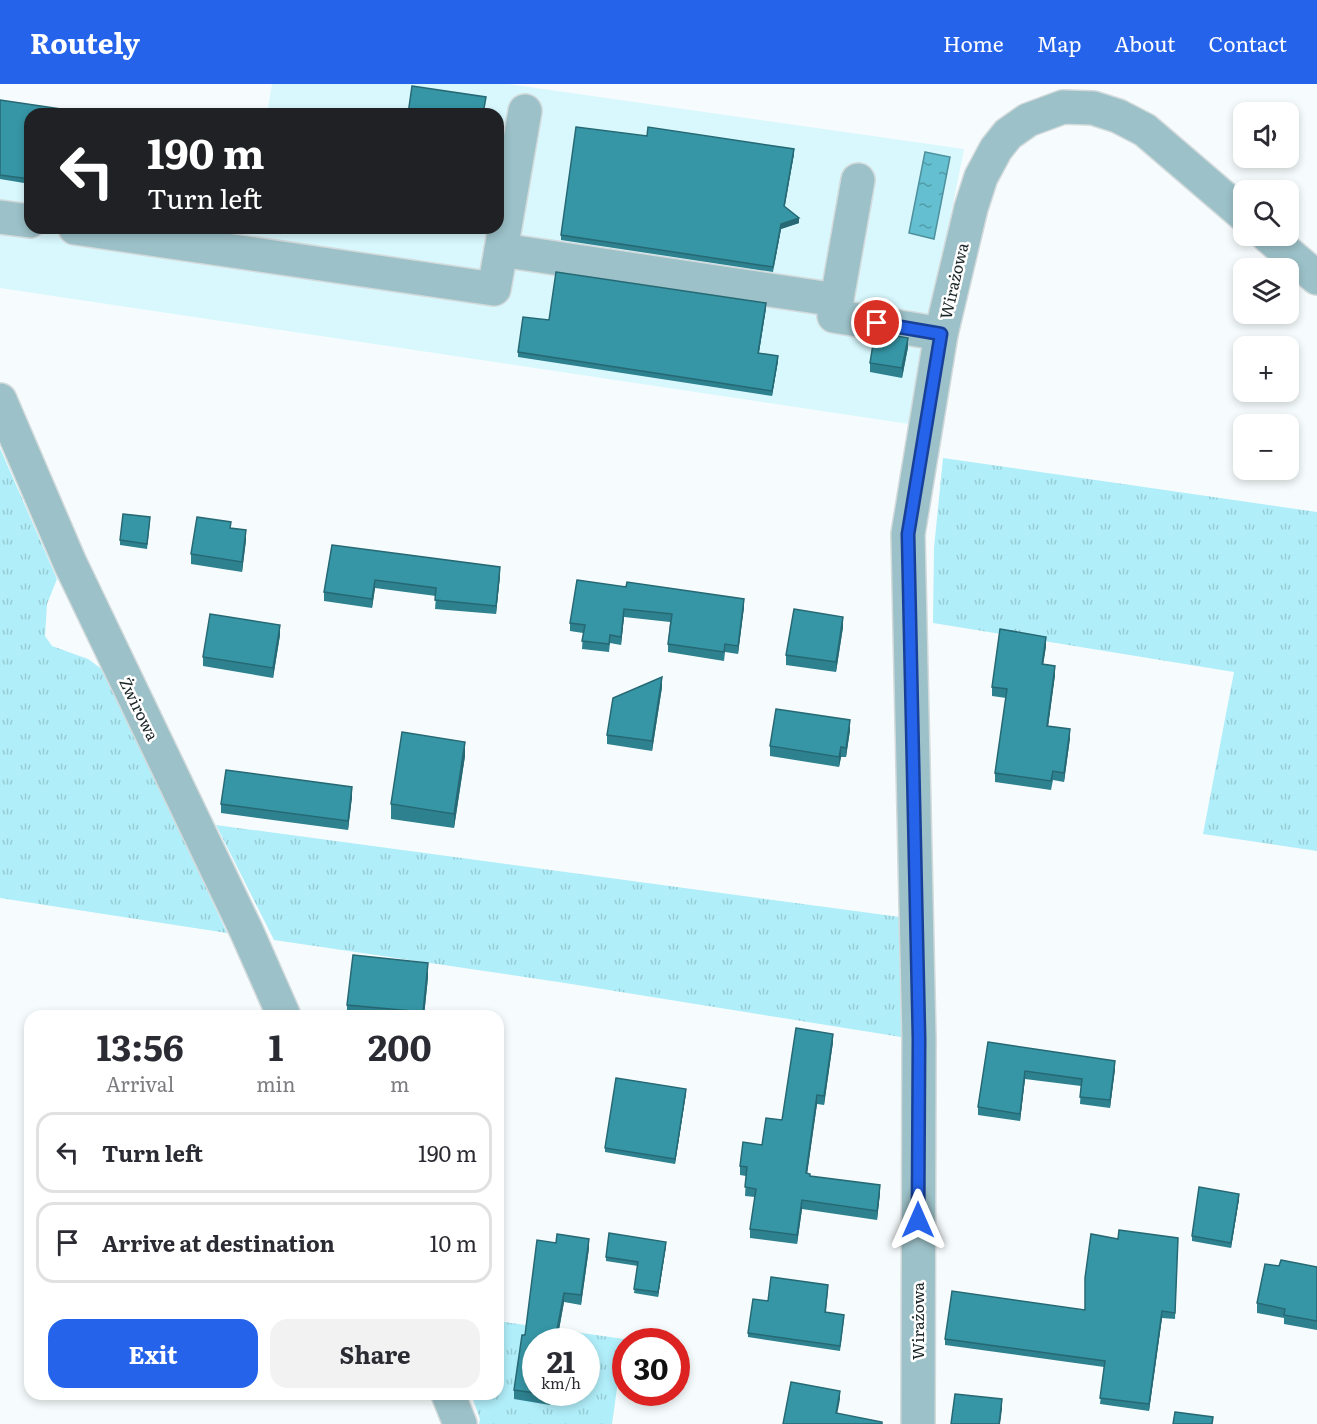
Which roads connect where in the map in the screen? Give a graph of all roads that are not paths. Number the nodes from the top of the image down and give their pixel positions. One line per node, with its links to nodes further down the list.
1 (525, 111): 6 (street)
2 (858, 180): 12 (street)
3 (1233, 206): 13 (street, Wirażowa)
4 (0, 217): 5 (street)
5 (24, 220)
6 (504, 233)
7 (116, 234): 10 (street)
8 (504, 234): 10 (street)
9 (1280, 246): 11 (street)
10 (501, 250): 12 (street)
11 (1317, 278)
12 (837, 300): 13 (street)
13 (941, 334): 18 (street, Wirażowa)
14 (0, 400): 15 (street, Żwirowa)
15 (281, 1010)
16 (450, 1400): 17 (street)
17 (460, 1424)
18 (918, 1424)

